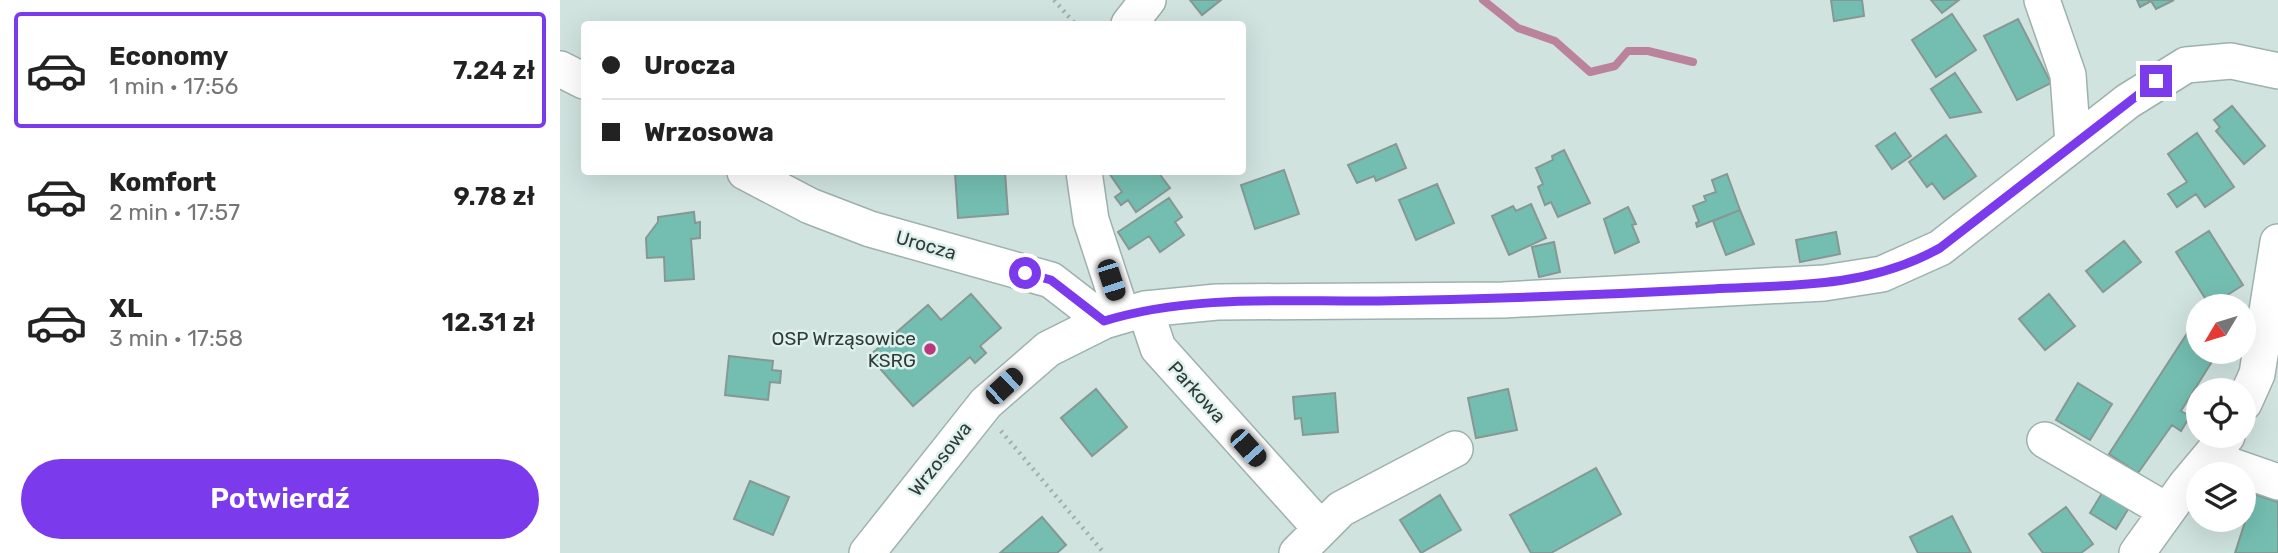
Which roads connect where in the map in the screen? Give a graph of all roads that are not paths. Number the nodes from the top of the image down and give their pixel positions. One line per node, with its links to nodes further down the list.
1 (1148, 0): 3 (street)
2 (2042, 0): 7 (street)
3 (1131, 21)
4 (560, 69): 6 (street)
5 (2278, 71): 7 (street, Wrzosowa)
6 (581, 80)
7 (2073, 144): 11 (street, Wrzosowa)
8 (751, 175): 11 (street, Urocza)
9 (1084, 175): 11 (street, Parkowa)
10 (2278, 242): 12 (street)
11 (1124, 315): 19 (street, Parkowa); 20 (street, Wrzosowa)
12 (2259, 390)
13 (2045, 440): 18 (street)
14 (2217, 448): 18 (street)
15 (2220, 448): 17 (street)
16 (1455, 449): 19 (street)
17 (2278, 482)
18 (2167, 511): 22 (street)
19 (1321, 528): 21 (street)
20 (867, 553)
21 (1297, 553)
22 (2137, 553)

